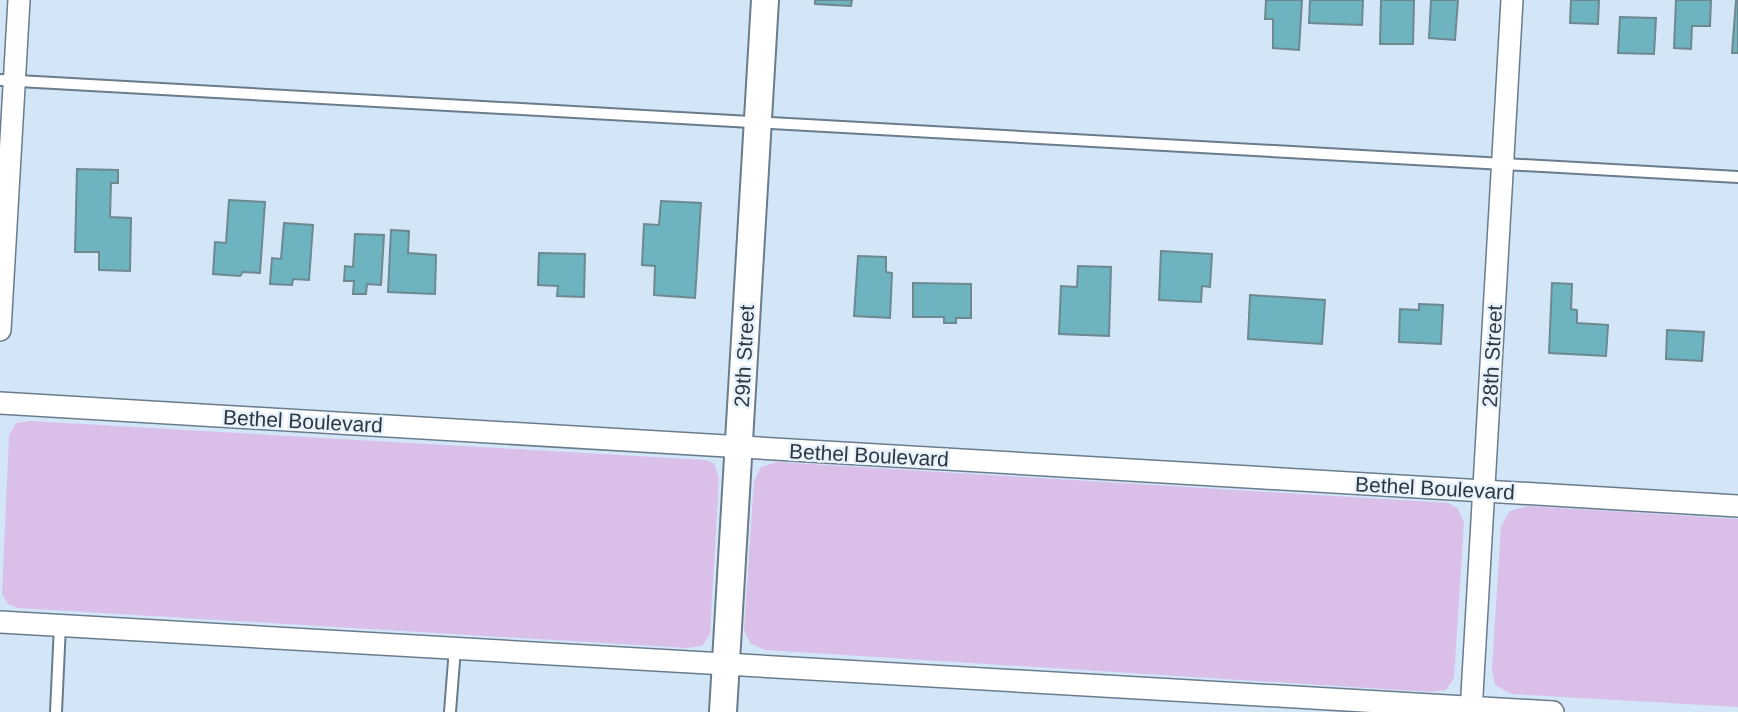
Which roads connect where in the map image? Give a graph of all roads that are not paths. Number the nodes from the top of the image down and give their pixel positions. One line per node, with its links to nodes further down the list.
1 (19, 0): 4 (street)
2 (765, 0): 5 (street, 29th Street)
3 (1513, 0): 6 (street, 28th Street)
4 (7, 81): 5 (lane); 8 (street)
5 (757, 122): 6 (lane); 10 (street, 29th Street)
6 (1503, 164): 7 (lane); 11 (street, 28th Street)
7 (1738, 177)
8 (0, 330)
9 (0, 403): 10 (street, Bethel Boulevard)
10 (738, 447): 11 (street, Bethel Boulevard); 16 (street, 29th Street)
11 (1484, 491): 12 (street, Bethel Boulevard); 17 (street, 28th Street)
12 (1738, 506)
13 (0, 622): 14 (street)
14 (60, 625): 15 (street); 18 (lane)
15 (455, 648): 16 (street); 19 (lane)
16 (726, 664): 17 (street); 20 (street, 29th Street)
17 (1471, 710): 21 (street)
18 (56, 712)
19 (450, 712)
20 (723, 712)
21 (1553, 712)

